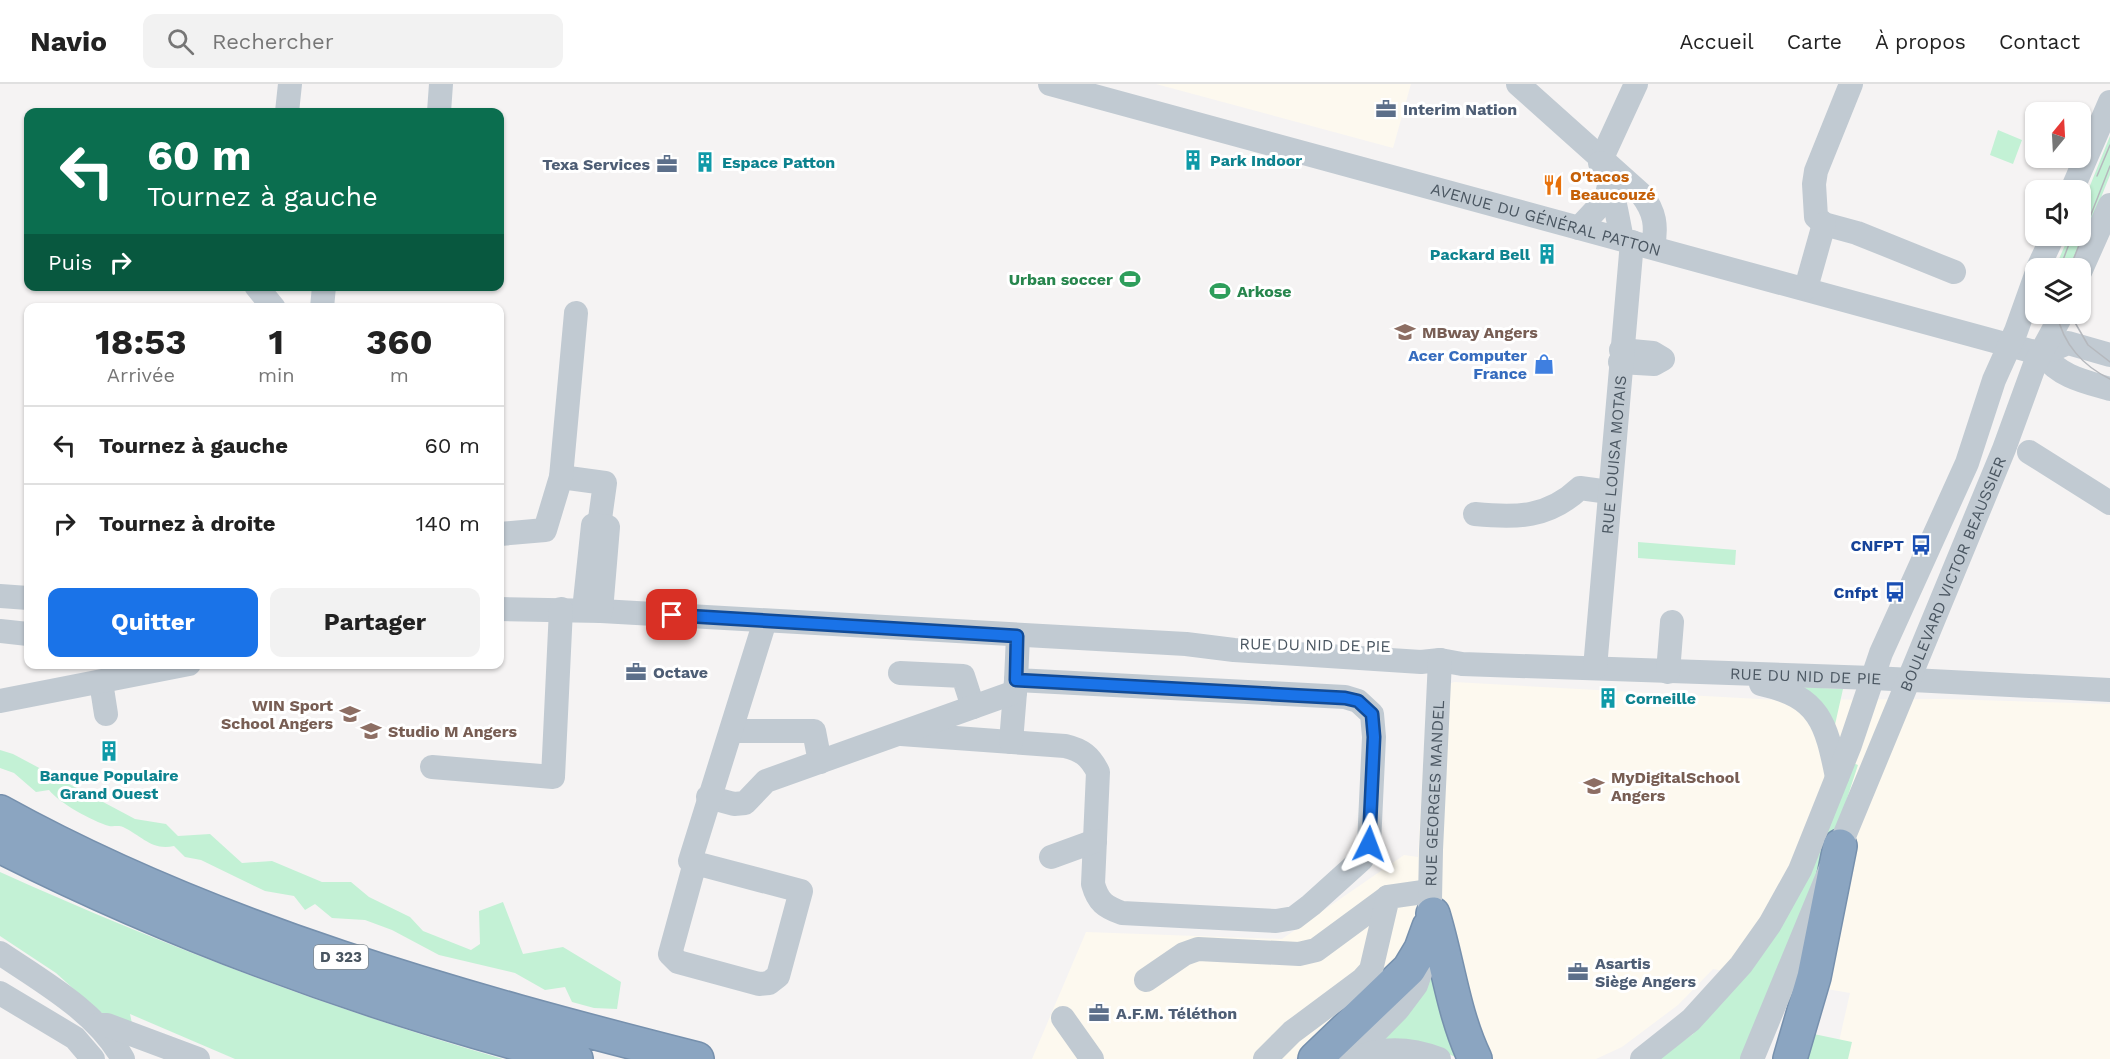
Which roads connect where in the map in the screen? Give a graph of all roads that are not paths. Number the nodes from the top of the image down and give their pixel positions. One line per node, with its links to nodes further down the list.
1 (290, 84): 8 (street)
2 (441, 84): 9 (street)
3 (1050, 84): 16 (street, AVENUE DU GÉNÉRAL PATTON)
4 (1518, 84): 10 (street)
5 (1636, 84): 10 (street)
6 (1851, 84): 15 (street)
7 (2110, 102): 11 (street)
8 (287, 108)
9 (439, 108)
10 (1602, 165): 12 (street); 13 (street); 16 (street)
11 (2076, 180)
12 (1642, 195): 13 (street); 17 (street)
13 (1617, 204): 17 (street)
14 (2110, 205): 18 (street)
15 (1824, 224): 19 (street); 20 (street)
16 (1579, 228): 17 (street, AVENUE DU GÉNÉRAL PATTON)
17 (1636, 243): 20 (street, AVENUE DU GÉNÉRAL PATTON); 32 (street, RUE LOUISA MOTAIS)
18 (2086, 258)
19 (1953, 272)
20 (1806, 288): 26 (street, AVENUE DU GÉNÉRAL PATTON)
21 (260, 291): 22 (street)
22 (270, 303)
23 (2025, 305): 26 (street, BOULEVARD VICTOR BEAUSSIER)
24 (576, 313): 31 (street)
25 (2057, 324): 27 (street, BOULEVARD VICTOR BEAUSSIER)
26 (2010, 346): 27 (street, AVENUE DU GÉNÉRAL PATTON); 51 (street, BOULEVARD VICTOR BEAUSSIER)
27 (2042, 354): 28 (street); 29 (street, AVENUE DU GÉNÉRAL PATTON); 52 (street, BOULEVARD VICTOR BEAUSSIER)
28 (2110, 356)
29 (2110, 389)
30 (2028, 452): 33 (street)
31 (561, 477): 35 (street); 39 (street)
32 (1609, 492): 34 (street); 46 (street, RUE LOUISA MOTAIS)
33 (2110, 503)
34 (1475, 514)
35 (504, 534)
36 (0, 596): 37 (street)
37 (24, 598)
38 (504, 609): 39 (street, RUE DU NID DE PIE)
39 (582, 610): 40 (street, RUE DU NID DE PIE); 63 (street)
40 (765, 621): 44 (street, RUE DU NID DE PIE); 59 (street)
41 (1672, 622): 48 (street)
42 (0, 631): 43 (street)
43 (24, 634)
44 (1017, 636): 45 (street, RUE DU NID DE PIE); 54 (street)
45 (1440, 660): 46 (street, RUE DU NID DE PIE); 73 (street, RUE GEORGES MANDEL)
46 (1594, 668): 48 (street, RUE DU NID DE PIE)
47 (165, 669): 53 (street)
48 (1668, 672): 50 (street, RUE DU NID DE PIE)
49 (900, 673): 57 (street)
50 (1718, 674): 51 (street, RUE DU NID DE PIE); 64 (street, RUE DU NID DE PIE)
51 (1873, 678): 52 (street, RUE DU NID DE PIE); 64 (street, BOULEVARD VICTOR BEAUSSIER); 67 (street, BOULEVARD VICTOR BEAUSSIER)
52 (1908, 680): 55 (street, RUE DU NID DE PIE); 67 (street, BOULEVARD VICTOR BEAUSSIER)
53 (101, 682): 56 (street); 58 (street)
54 (1015, 686): 57 (street); 61 (street); 68 (street)
55 (2110, 690)
56 (0, 701)
57 (973, 707): 60 (street)
58 (106, 714)
59 (732, 731): 62 (street); 65 (street)
60 (901, 734): 61 (street); 62 (street)
61 (1011, 742): 68 (street)
62 (820, 762): 65 (street)
63 (432, 766)
64 (1837, 777): 91 (street, BOULEVARD VICTOR BEAUSSIER)
65 (708, 797): 71 (street)
66 (0, 812): 83 (highway, D 323)
67 (1843, 840): 92 (street, BOULEVARD VICTOR BEAUSSIER); 93 (highway)
68 (1095, 841): 70 (street)
69 (0, 846): 82 (highway, D 323)
70 (1051, 857)
71 (695, 863): 71 (street)
72 (1388, 897): 73 (street); 75 (street); 85 (street)
73 (1430, 908): 86 (highway); 87 (street, RUE GEORGES MANDEL); 90 (highway)
74 (2, 954): 78 (street)
75 (1146, 980)
76 (0, 993): 79 (street)
77 (1063, 1018): 84 (street)
78 (98, 1025): 80 (street); 81 (street)
79 (93, 1059)
80 (123, 1059)
81 (198, 1059)
82 (576, 1059)
83 (697, 1059)
84 (1092, 1059)
85 (1265, 1059)
86 (1315, 1059)
87 (1349, 1059)
88 (1356, 1059): 89 (street)
89 (1439, 1059)
90 (1475, 1059)
91 (1642, 1059)
92 (1752, 1059)
93 (1790, 1059)

